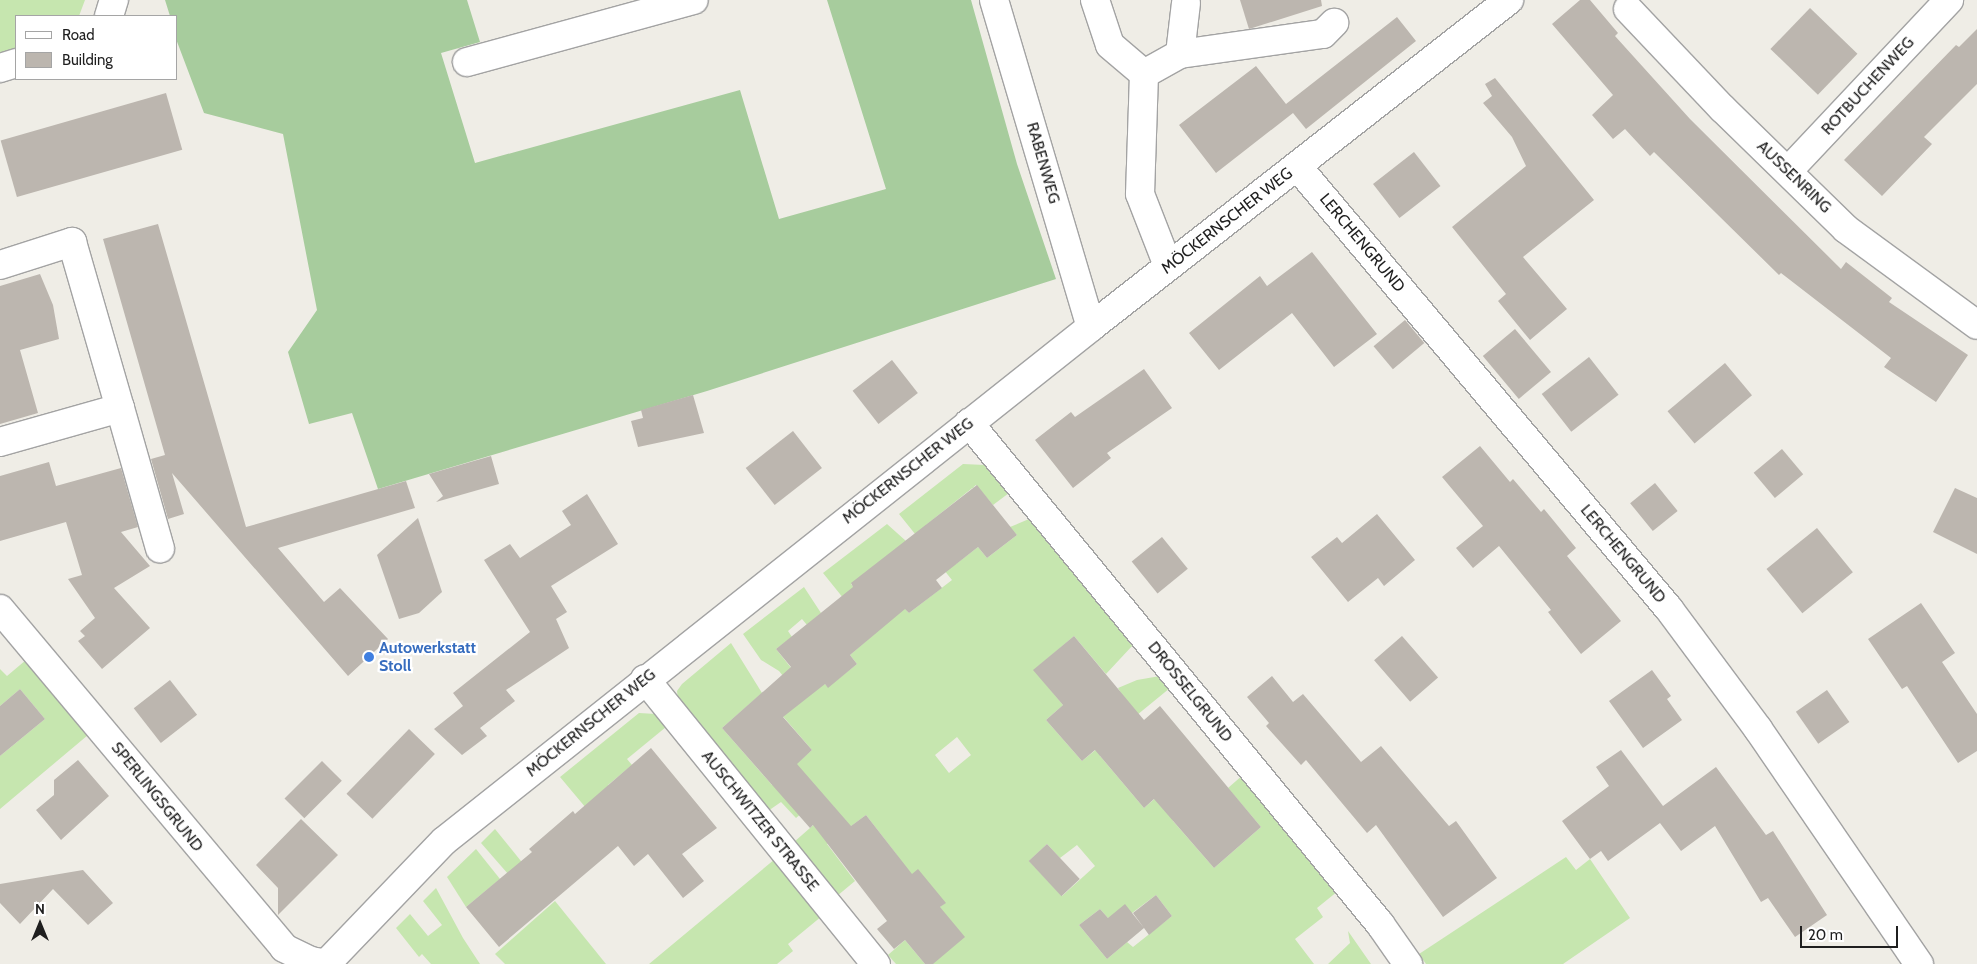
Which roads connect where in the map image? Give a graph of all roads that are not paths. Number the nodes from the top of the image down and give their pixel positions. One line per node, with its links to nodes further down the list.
1 (114, 0): 9 (street)
2 (694, 0): 12 (street)
3 (994, 0): 21 (street, RABENWEG)
4 (1095, 0): 15 (street)
5 (1509, 0): 16 (street, MÖCKERNSCHER WEG)
6 (1948, 0): 17 (street, ROTBUCHENWEG)
7 (1186, 3): 11 (street)
8 (1628, 9): 17 (street, AUSSENRING)
9 (109, 15)
10 (1334, 23): 11 (street)
11 (1180, 54): 15 (street)
12 (467, 62)
13 (15, 64): 14 (street)
14 (0, 68)
15 (1144, 74): 19 (street)
16 (1297, 166): 19 (street, MÖCKERNSCHER WEG); 31 (street, LERCHENGRUND)
17 (1788, 171): 20 (street, AUSSENRING)
18 (0, 265): 22 (street)
19 (1168, 266): 21 (street, MÖCKERNSCHER WEG)
20 (1977, 325)
21 (1091, 327): 23 (street, MÖCKERNSCHER WEG)
22 (120, 408): 24 (street); 25 (street)
23 (968, 423): 27 (street, MÖCKERNSCHER WEG); 30 (street, DROSSELGRUND)
24 (0, 442)
25 (160, 548)
26 (0, 609): 28 (street, SPERLINGSGRUND)
27 (645, 679): 28 (street, MÖCKERNSCHER WEG); 29 (street, AUSCHWITZER STRASSE)
28 (327, 964)
29 (876, 964)
30 (1408, 964)
31 (1919, 964)

